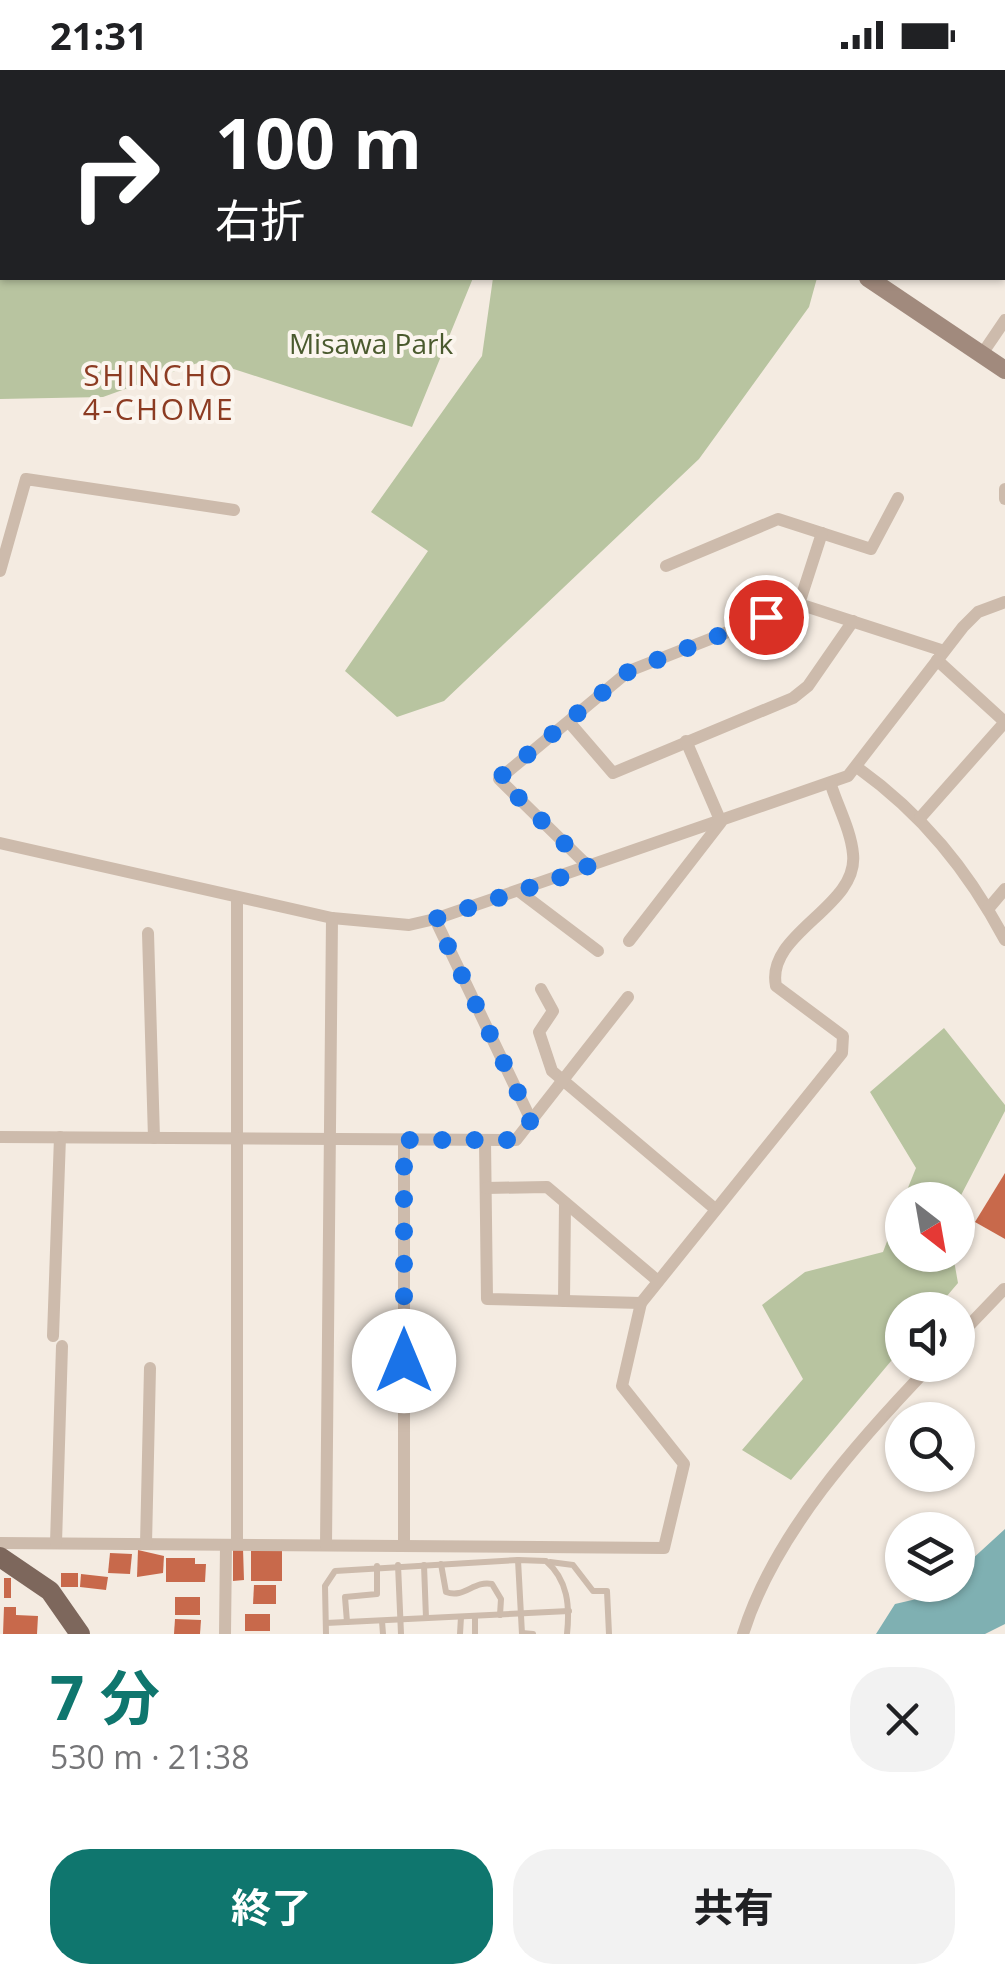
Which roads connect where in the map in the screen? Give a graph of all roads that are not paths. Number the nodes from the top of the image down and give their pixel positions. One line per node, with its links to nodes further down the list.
1 (871, 280): 3 (street)
2 (1005, 320): 3 (street)
3 (982, 354): 4 (street)
4 (1005, 370)
5 (1005, 488): 7 (street)
6 (898, 498): 9 (street)
7 (1005, 499)
8 (234, 510): 11 (street)
9 (822, 533): 10 (street); 13 (street)
10 (666, 566)
11 (0, 571)
12 (1005, 602): 15 (street)
13 (800, 604): 14 (street); 16 (street)
14 (853, 621): 15 (street); 17 (street)
15 (940, 656): 18 (street); 20 (street)
16 (570, 722): 17 (street); 23 (street)
17 (686, 742): 21 (street)
18 (858, 768): 19 (street); 20 (street)
19 (831, 785): 21 (street); 47 (street)
20 (920, 818): 27 (street)
21 (721, 822): 23 (street); 32 (street)
22 (0, 843): 26 (street)
23 (589, 868): 25 (street)
24 (1005, 889): 27 (street)
25 (520, 892): 29 (street); 33 (street)
26 (237, 899): 28 (street); 41 (street)
27 (988, 908): 31 (street)
28 (332, 918): 29 (street); 42 (street)
29 (435, 919): 37 (street)
30 (148, 934): 40 (street)
31 (1005, 940)
32 (629, 941)
33 (598, 951)
34 (540, 989): 36 (street)
35 (628, 997): 36 (street)
36 (560, 1079): 37 (street); 47 (street)
37 (531, 1120): 44 (street)
38 (0, 1137): 39 (street)
39 (60, 1137): 40 (street); 56 (street)
40 (154, 1138): 41 (street)
41 (240, 1138): 42 (street); 58 (street)
42 (332, 1139): 43 (street); 59 (street)
43 (404, 1140): 44 (street); 60 (street)
44 (486, 1141): 45 (street)
45 (486, 1188): 46 (street); 50 (street)
46 (565, 1203): 48 (street); 50 (street)
47 (714, 1208): 48 (street)
48 (658, 1281): 51 (street)
49 (1004, 1289): 52 (street)
50 (564, 1301): 51 (street)
51 (641, 1303): 60 (street)
52 (975, 1320)
53 (150, 1368): 57 (street)
54 (916, 1382): 90 (street)
55 (0, 1543): 56 (street)
56 (56, 1543): 57 (street)
57 (146, 1544): 58 (street)
58 (232, 1544): 59 (street); 80 (street)
59 (326, 1544): 60 (street)
60 (404, 1545)
61 (0, 1557): 68 (street); 79 (main road)
62 (518, 1560): 63 (lane); 65 (lane); 71 (lane)
63 (546, 1561): 69 (lane); 89 (lane)
64 (424, 1564): 65 (lane); 67 (lane); 74 (lane)
65 (442, 1564): 70 (lane)
66 (377, 1566): 67 (lane); 77 (lane); 78 (lane)
67 (398, 1566): 76 (lane)
68 (0, 1568)
69 (570, 1611): 71 (lane); 88 (lane)
70 (500, 1614): 71 (lane); 73 (lane)
71 (521, 1614): 86 (lane)
72 (461, 1616): 73 (lane); 74 (lane); 84 (lane)
73 (475, 1616): 85 (lane)
74 (426, 1618): 76 (lane)
75 (382, 1620): 76 (lane); 77 (lane); 82 (lane)
76 (400, 1620): 83 (lane)
77 (347, 1622): 78 (lane)
78 (326, 1623): 81 (lane)
79 (80, 1634)
80 (225, 1634)
81 (326, 1634)
82 (383, 1634)
83 (401, 1634)
84 (460, 1634)
85 (475, 1634)
86 (522, 1634): 87 (lane)
87 (533, 1634)
88 (567, 1634)
89 (609, 1634)
90 (743, 1634)

